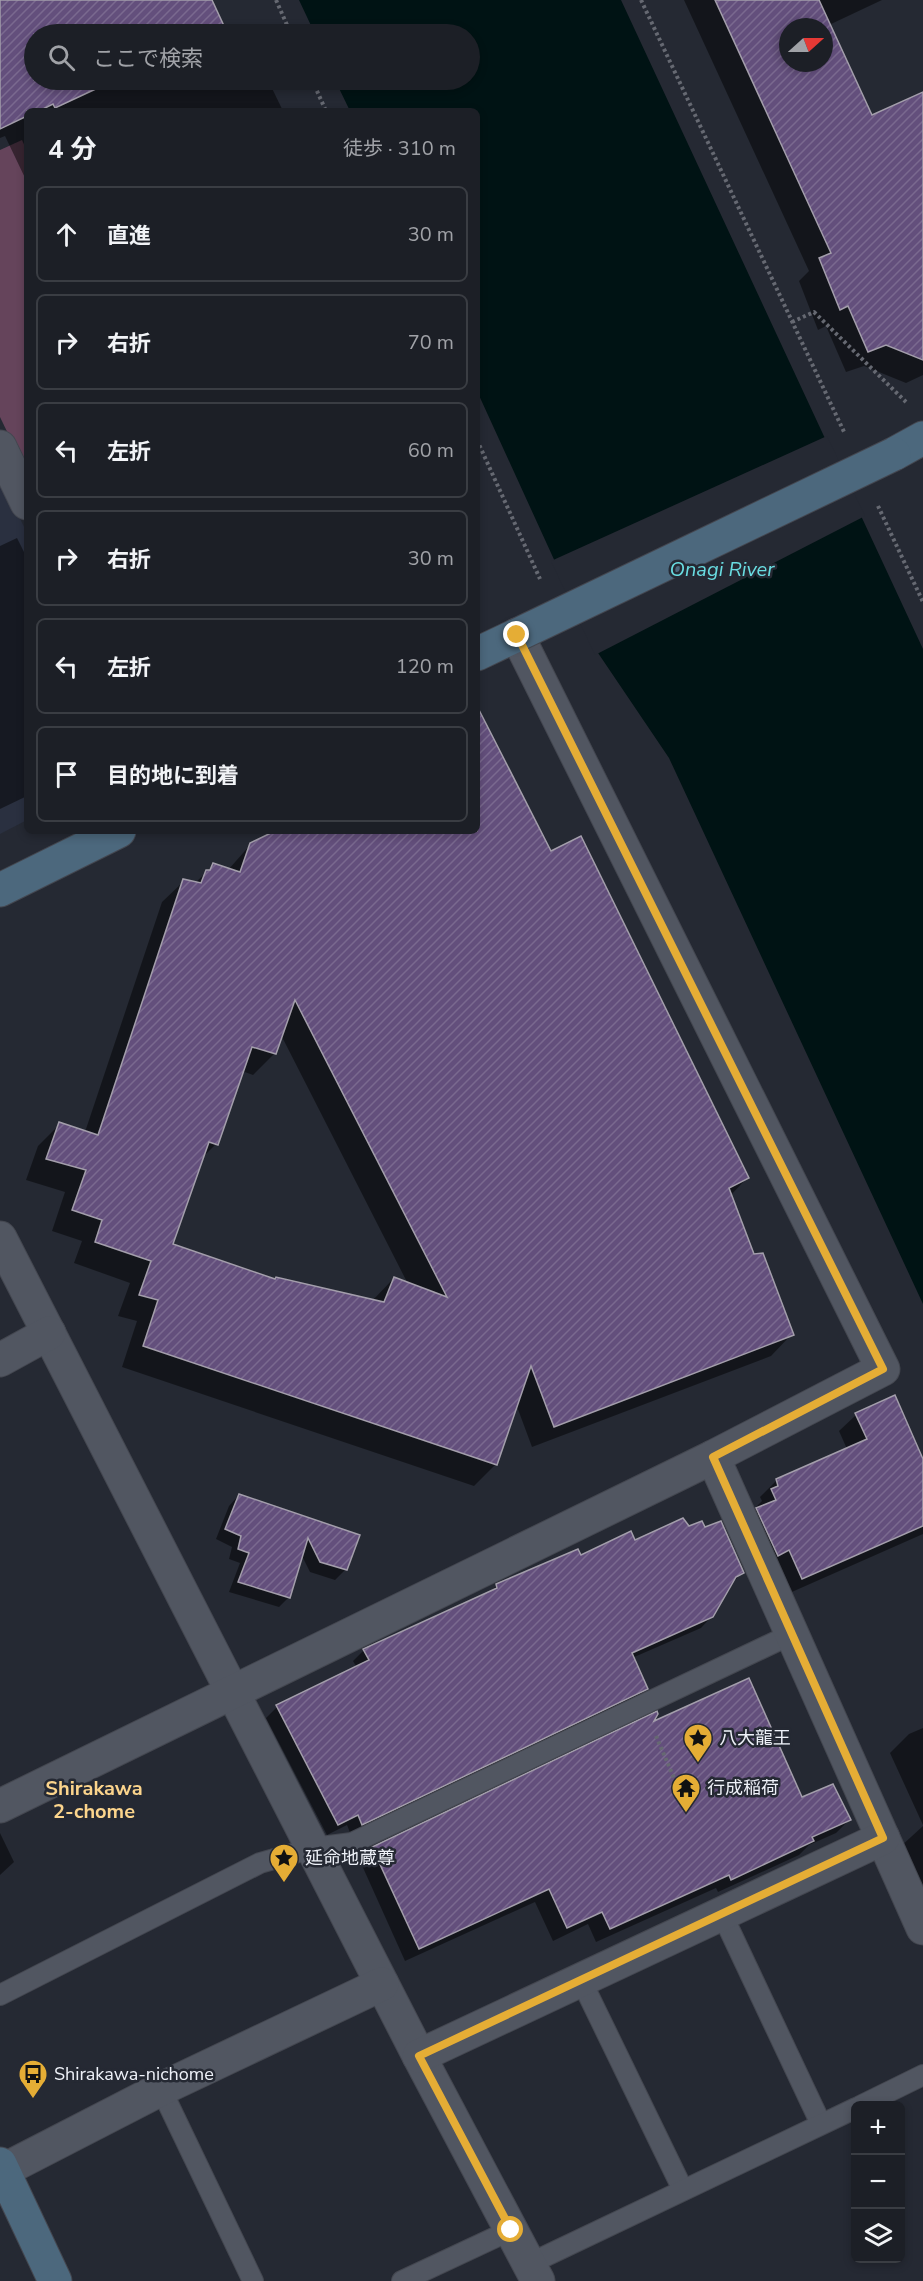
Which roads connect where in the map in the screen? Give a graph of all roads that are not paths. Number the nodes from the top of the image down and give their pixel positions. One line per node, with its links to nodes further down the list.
1 (923, 438): 4 (street, bridge)
2 (0, 447): 3 (street)
3 (24, 498)
4 (517, 635): 5 (street); 11 (street)
5 (480, 653)
6 (112, 834): 7 (street)
7 (0, 890)
8 (0, 1238): 9 (street)
9 (49, 1333): 10 (street); 13 (street)
10 (0, 1360)
11 (713, 1457): 12 (street); 13 (street)
12 (792, 1634): 15 (street); 16 (lane)
13 (232, 1691): 14 (street); 16 (street)
14 (0, 1806)
15 (883, 1838): 17 (street); 18 (street)
16 (313, 1848): 20 (street); 21 (lane)
17 (722, 1914): 19 (street); 27 (lane)
18 (923, 1928)
19 (581, 1980): 22 (street); 29 (lane)
20 (382, 1984): 22 (street); 24 (street)
21 (0, 1995)
22 (419, 2056): 30 (street)
23 (923, 2075): 25 (lane)
24 (161, 2089): 28 (street); 33 (lane)
25 (870, 2101)
26 (851, 2110): 27 (lane)
27 (821, 2124): 29 (lane)
28 (1, 2169): 32 (street)
29 (683, 2190): 31 (lane)
30 (511, 2230): 31 (street); 34 (lane)
31 (533, 2272)
32 (55, 2281)
33 (253, 2281)
34 (402, 2281)

